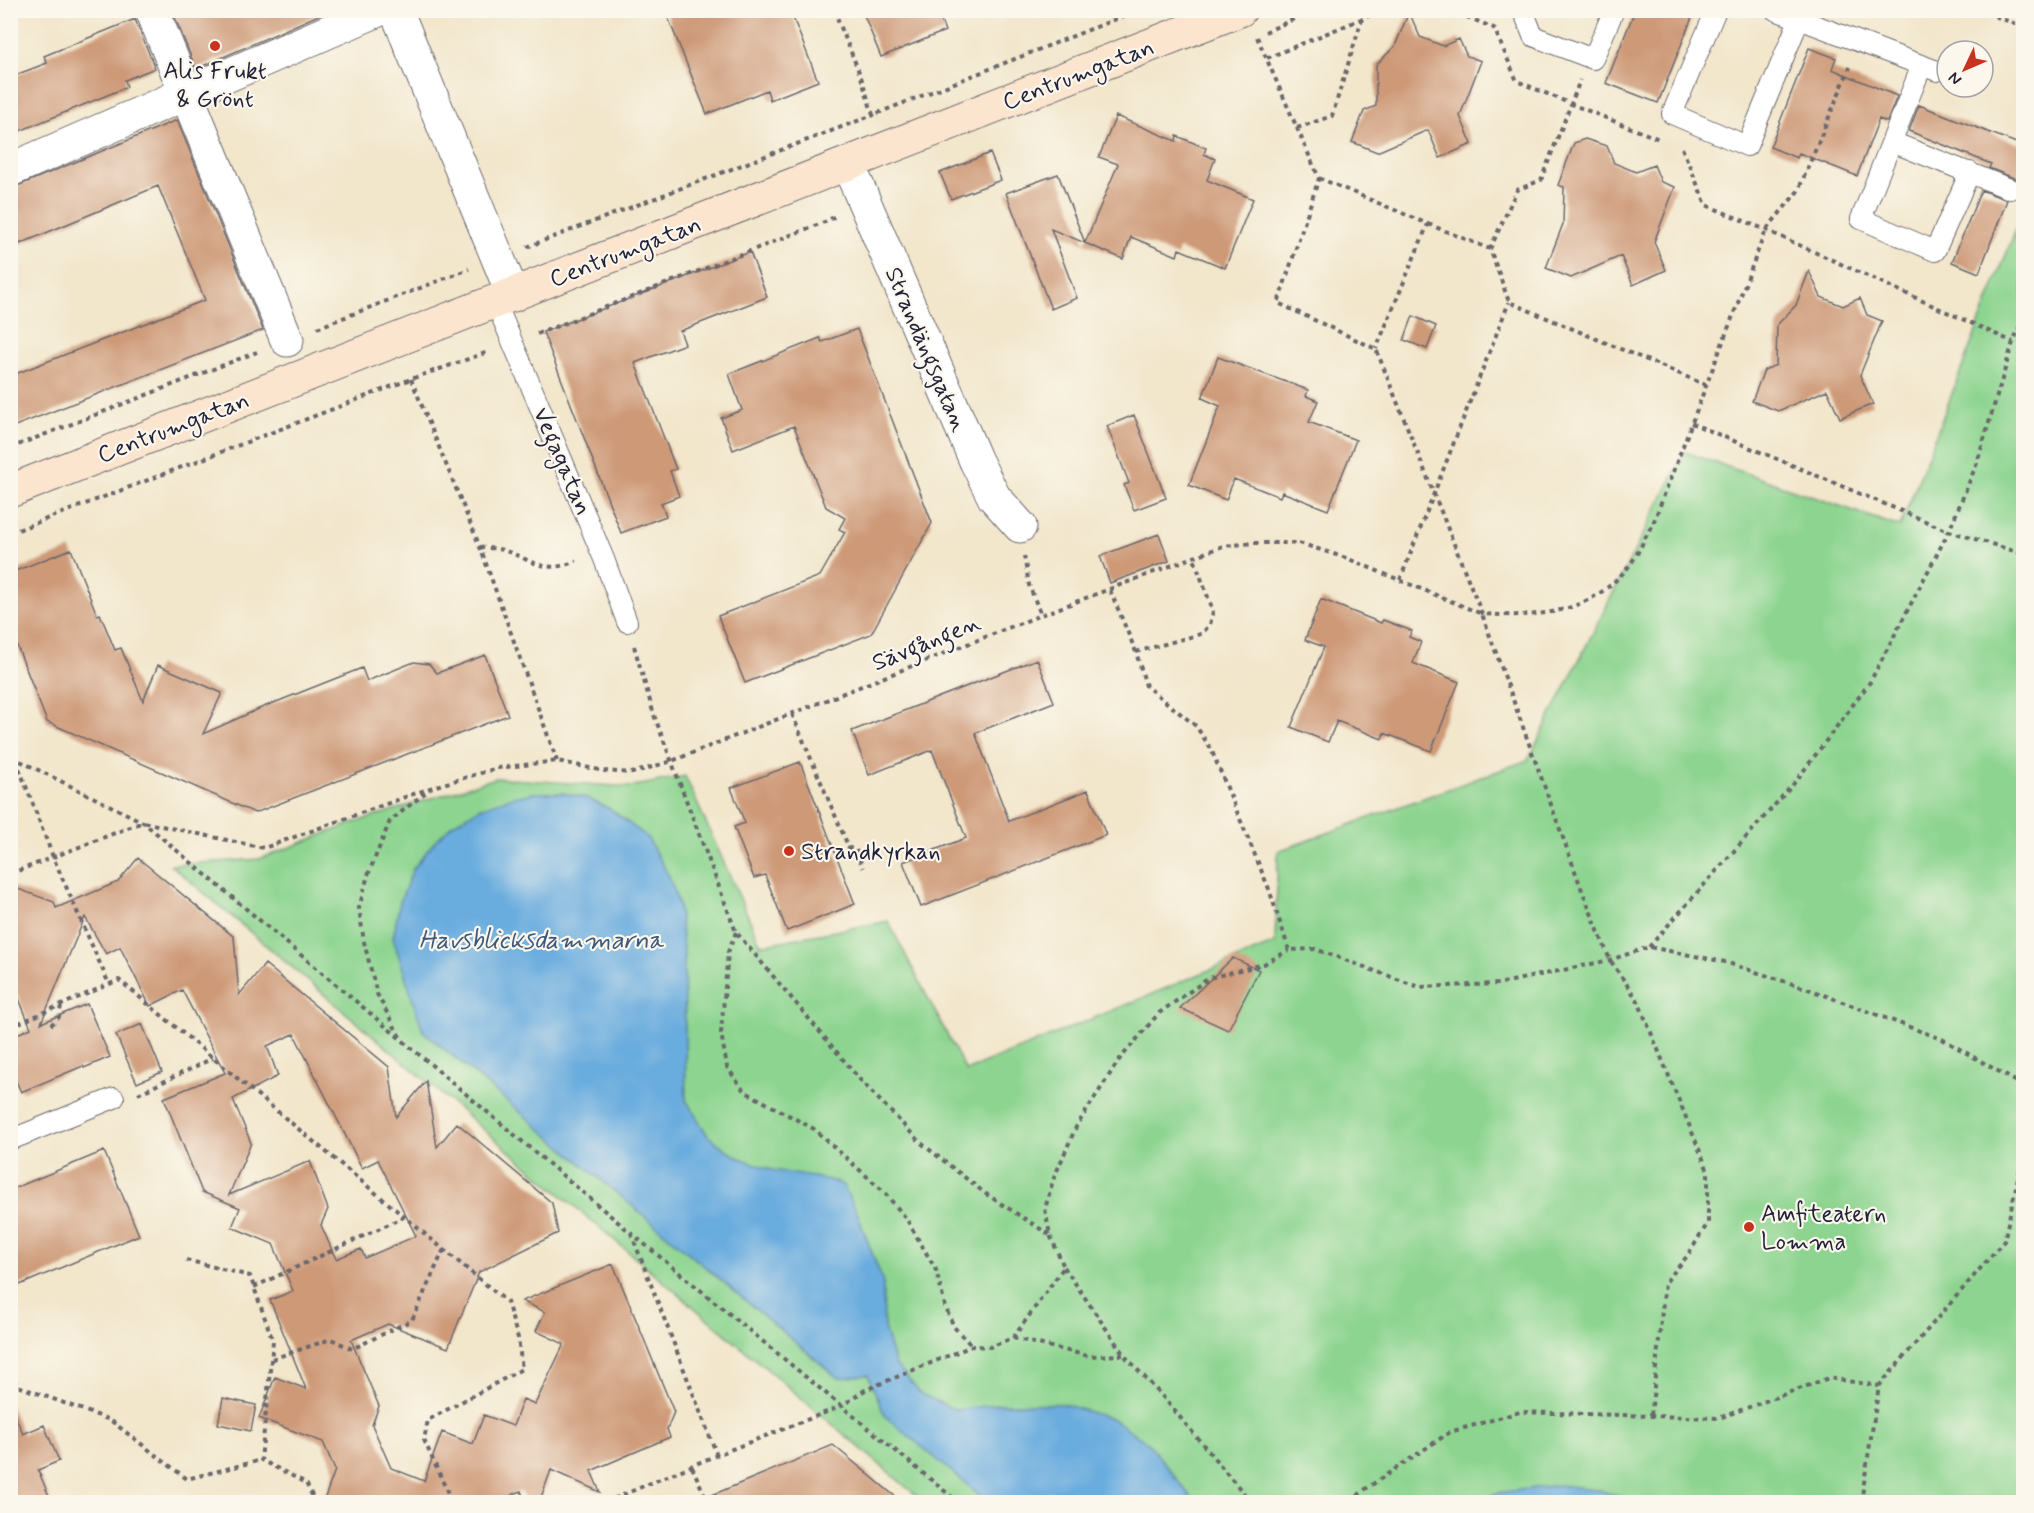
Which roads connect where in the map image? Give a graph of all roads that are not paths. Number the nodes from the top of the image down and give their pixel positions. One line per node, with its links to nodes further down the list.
1 (152, 10): 10 (street)
2 (378, 10): 10 (street)
3 (396, 10): 16 (street, Vegagatan)
4 (1523, 10): 5 (lane)
5 (1614, 10)
6 (1716, 10): 8 (lane)
7 (1775, 10): 8 (lane)
8 (1799, 20): 11 (lane)
9 (1248, 23): 12 (street, Centrumgatan)
10 (186, 93): 13 (street); 17 (street)
11 (1892, 142): 14 (lane); 14 (lane)
12 (848, 164): 16 (street, Centrumgatan); 19 (street, Strandängsgatan)
13 (10, 170)
14 (1970, 172): 15 (lane)
15 (2010, 189)
16 (504, 298): 18 (street, Centrumgatan); 20 (lane, Vegagatan)
17 (287, 340)
18 (10, 491)
19 (1020, 526)
20 (627, 622)
21 (121, 1098): 22 (lane)
22 (10, 1140)

